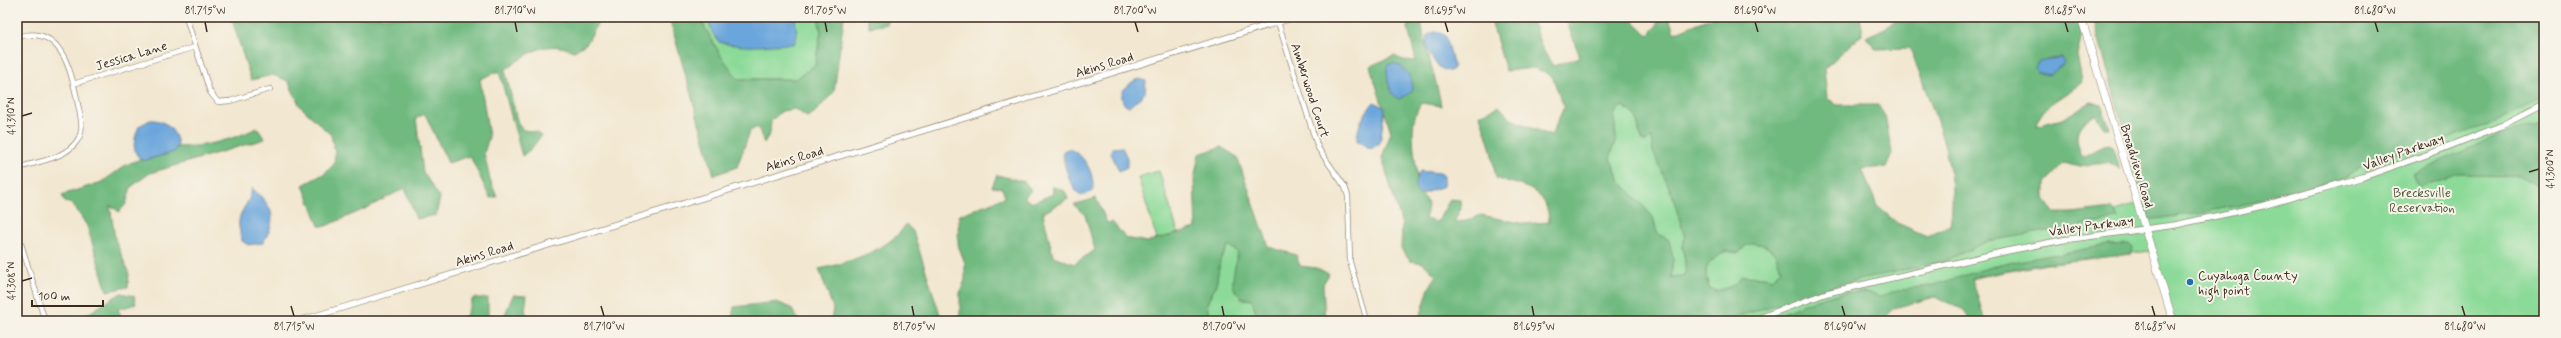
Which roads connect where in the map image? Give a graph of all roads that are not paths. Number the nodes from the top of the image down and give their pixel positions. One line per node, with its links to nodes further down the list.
1 (186, 17): 6 (street)
2 (1296, 17): 4 (street, Akins Road)
3 (2081, 17): 11 (main road, Broadview Road)
4 (1278, 22): 14 (street, Akins Road); 15 (street, Amberwood Court)
5 (17, 37): 7 (street)
6 (195, 47): 7 (street, Jessica Lane); 8 (street)
7 (73, 84): 10 (street)
8 (270, 89)
9 (2544, 104): 11 (street, Valley Parkway)
10 (17, 168)
11 (2145, 229): 16 (street, Valley Parkway); 17 (main road, Broadview Road)
12 (17, 231): 13 (street)
13 (45, 321)
14 (299, 321)
15 (1367, 321)
16 (1751, 321)
17 (2173, 321)

